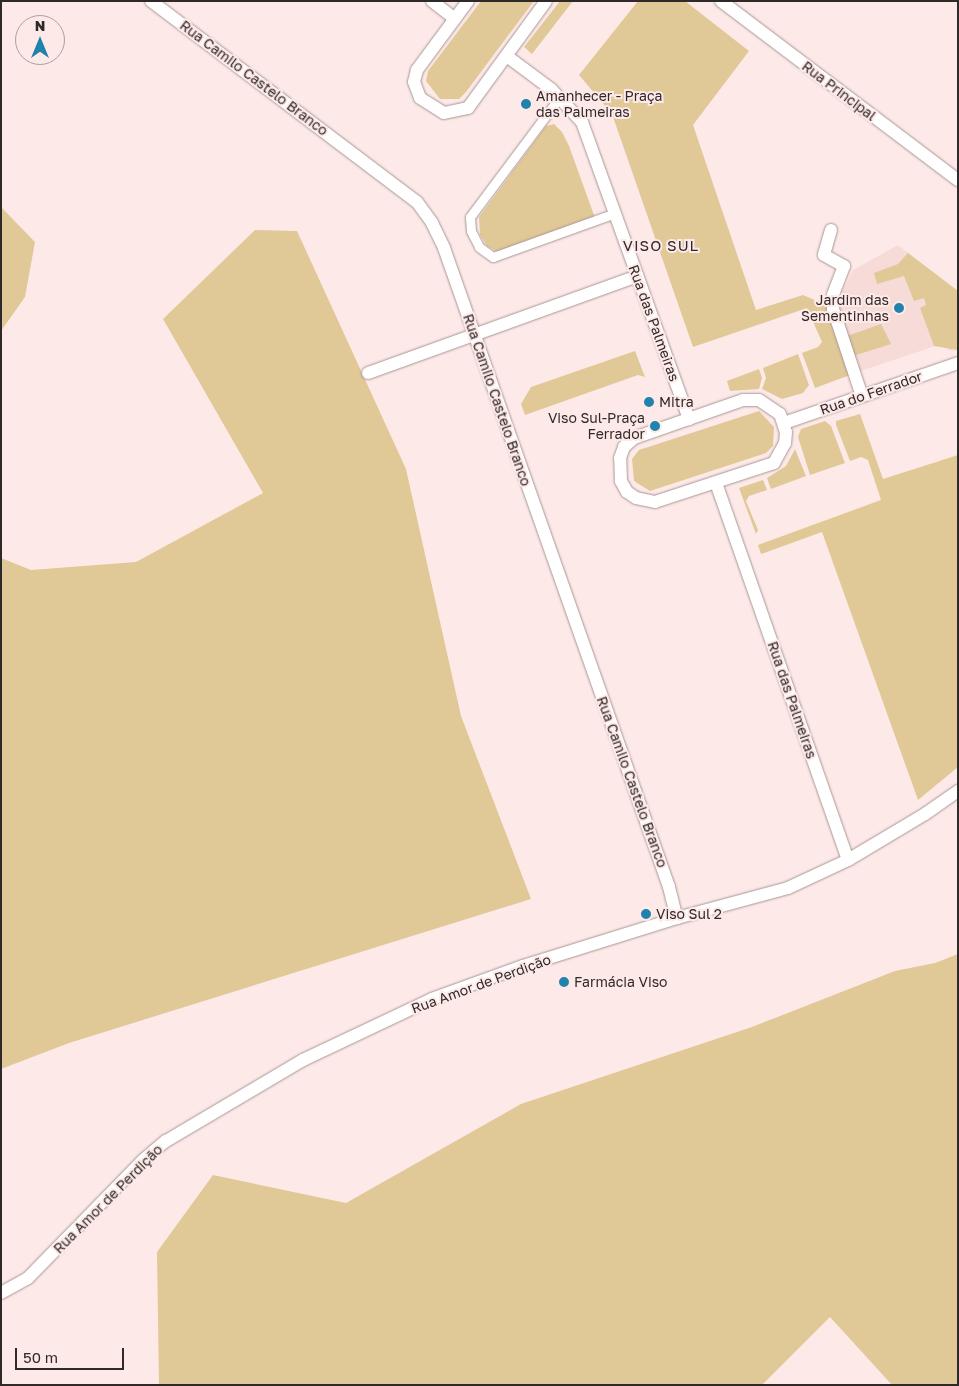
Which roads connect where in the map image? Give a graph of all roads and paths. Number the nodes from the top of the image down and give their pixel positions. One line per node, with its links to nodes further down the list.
1 (151, 1): 13 (street, Rua Camilo Castelo Branco)
2 (432, 1): 6 (street)
3 (468, 1): 6 (street)
4 (546, 1): 7 (street)
5 (721, 1): 9 (street, Rua Principal)
6 (455, 18): 7 (street)
7 (508, 57): 8 (street, Rua das Palmeiras)
8 (560, 98): 10 (street, Rua das Palmeiras); 10 (street)
9 (958, 180)
10 (615, 213): 12 (street, Rua das Palmeiras)
11 (832, 230): 16 (street)
12 (637, 276): 13 (street); 17 (street, Rua das Palmeiras)
13 (474, 335): 15 (street); 22 (street, Rua Camilo Castelo Branco)
14 (958, 363): 16 (street, Rua do Ferrador)
15 (368, 373)
16 (862, 396): 18 (street, Rua do Ferrador)
17 (689, 419): 18 (street); 19 (street)
18 (784, 423): 19 (street)
19 (716, 483): 21 (street, Rua das Palmeiras)
20 (958, 791): 21 (street, Rua Amor de Perdição)
21 (848, 860): 22 (street, Rua Amor de Perdição)
22 (677, 918): 23 (street, Rua Amor de Perdição)
23 (1, 1292)

